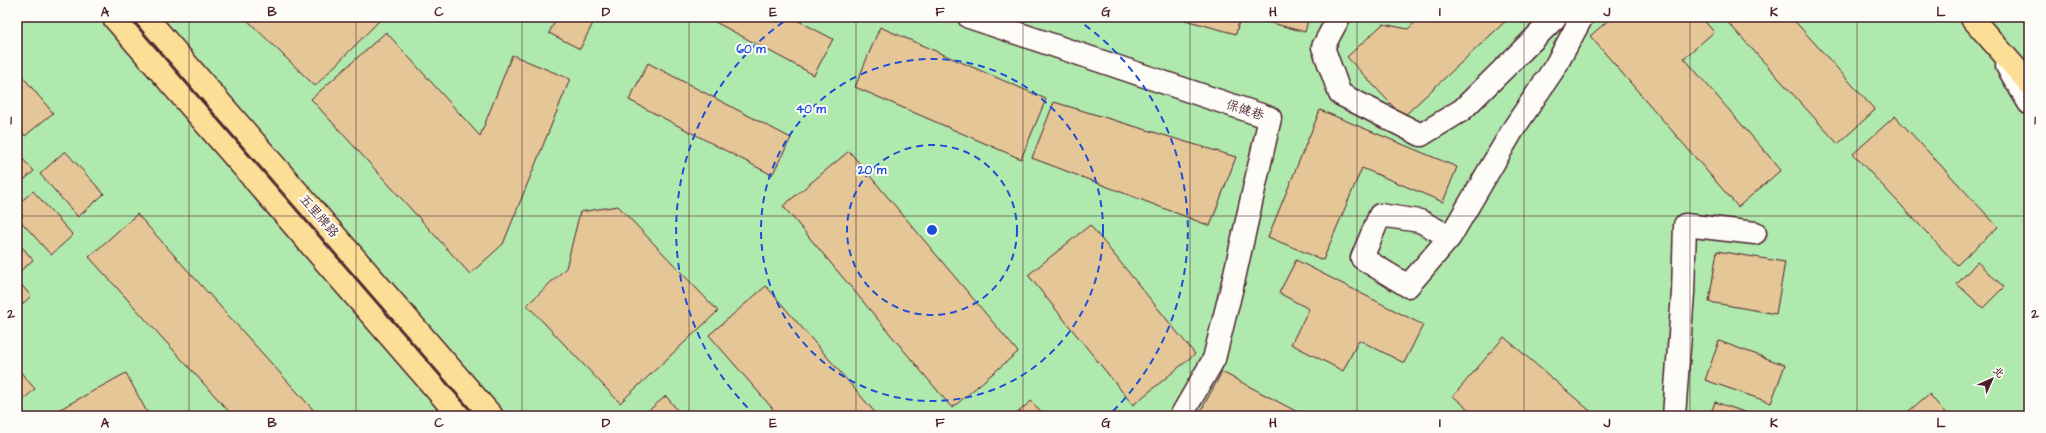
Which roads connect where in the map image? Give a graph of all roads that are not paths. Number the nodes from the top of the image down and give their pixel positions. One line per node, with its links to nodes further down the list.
1 (113, 17): 13 (main road, 五里牌路)
2 (146, 17): 14 (main road, 五里牌路)
3 (969, 17): 15 (street, 保健巷)
4 (1339, 17): 5 (street)
5 (1556, 17)
6 (1582, 17): 12 (street)
7 (1971, 17): 8 (main road)
8 (1992, 41): 9 (main road); 10 (street)
9 (2029, 83)
10 (2029, 103)
11 (1755, 233): 16 (street)
12 (1450, 237)
13 (459, 416)
14 (492, 416)
15 (1180, 416)
16 (1674, 416)

